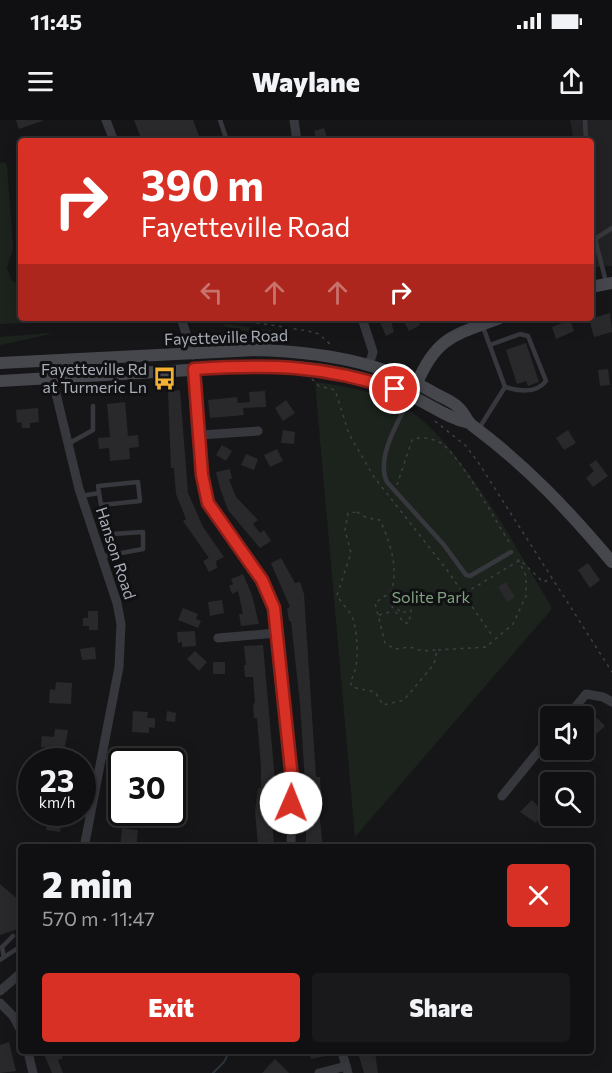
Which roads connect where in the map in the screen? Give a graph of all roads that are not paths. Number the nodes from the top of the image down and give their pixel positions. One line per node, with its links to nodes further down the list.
1 (106, 120): 5 (street)
2 (220, 120): 6 (lane)
3 (294, 120): 7 (street)
4 (585, 120): 8 (lane)
5 (113, 138)
6 (226, 138)
7 (297, 138)
8 (586, 138)
9 (612, 228): 11 (lane)
10 (594, 235): 11 (lane)
11 (595, 239): 12 (lane)
12 (609, 284): 13 (main road)
13 (594, 286)
14 (182, 321): 19 (street)
15 (363, 321): 21 (street)
16 (493, 321): 17 (main road)
17 (483, 325): 18 (lane); 25 (main road)
18 (490, 345): 26 (lane); 26 (lane)
19 (193, 355): 20 (main road, Fayetteville Road); 21 (main road, Fayetteville Road)
20 (0, 363)
21 (369, 364): 25 (main road, Fayetteville Road)
22 (194, 369): 23 (main road, Fayetteville Road); 27 (main road, Fayetteville Road); 31 (street)
23 (52, 376): 24 (main road, Fayetteville Road); 32 (street, Hanson Road)
24 (0, 381)
25 (417, 383): 27 (lane); 29 (main road, Fayetteville Road)
26 (505, 387): 29 (lane)
27 (411, 396): 29 (main road, Fayetteville Road); 36 (lane)
28 (93, 406): 32 (lane)
29 (473, 426): 38 (main road, Fayetteville Road)
30 (258, 431): 31 (street)
31 (200, 435): 39 (street)
32 (68, 444): 34 (street, Hanson Road)
33 (99, 493): 33 (lane); 34 (lane)
34 (81, 496): 37 (street, Hanson Road)
35 (115, 552): 35 (lane); 37 (lane)
36 (511, 552)
37 (100, 556): 45 (street, Hanson Road)
38 (612, 562)
39 (276, 633): 40 (street); 46 (street)
40 (218, 638)
41 (612, 702): 42 (street)
42 (576, 706)
43 (540, 749): 44 (street)
44 (502, 796)
45 (85, 844)
46 (291, 844)
47 (13, 936): 49 (lane)
48 (18, 948): 49 (lane)
49 (2, 959)
50 (18, 976): 51 (street)
51 (0, 991)
52 (0, 1003): 53 (street)
53 (18, 1025)
54 (28, 1054): 57 (street)
55 (343, 1054): 56 (street)
56 (347, 1069): 58 (street)
57 (33, 1073)
58 (319, 1073)

